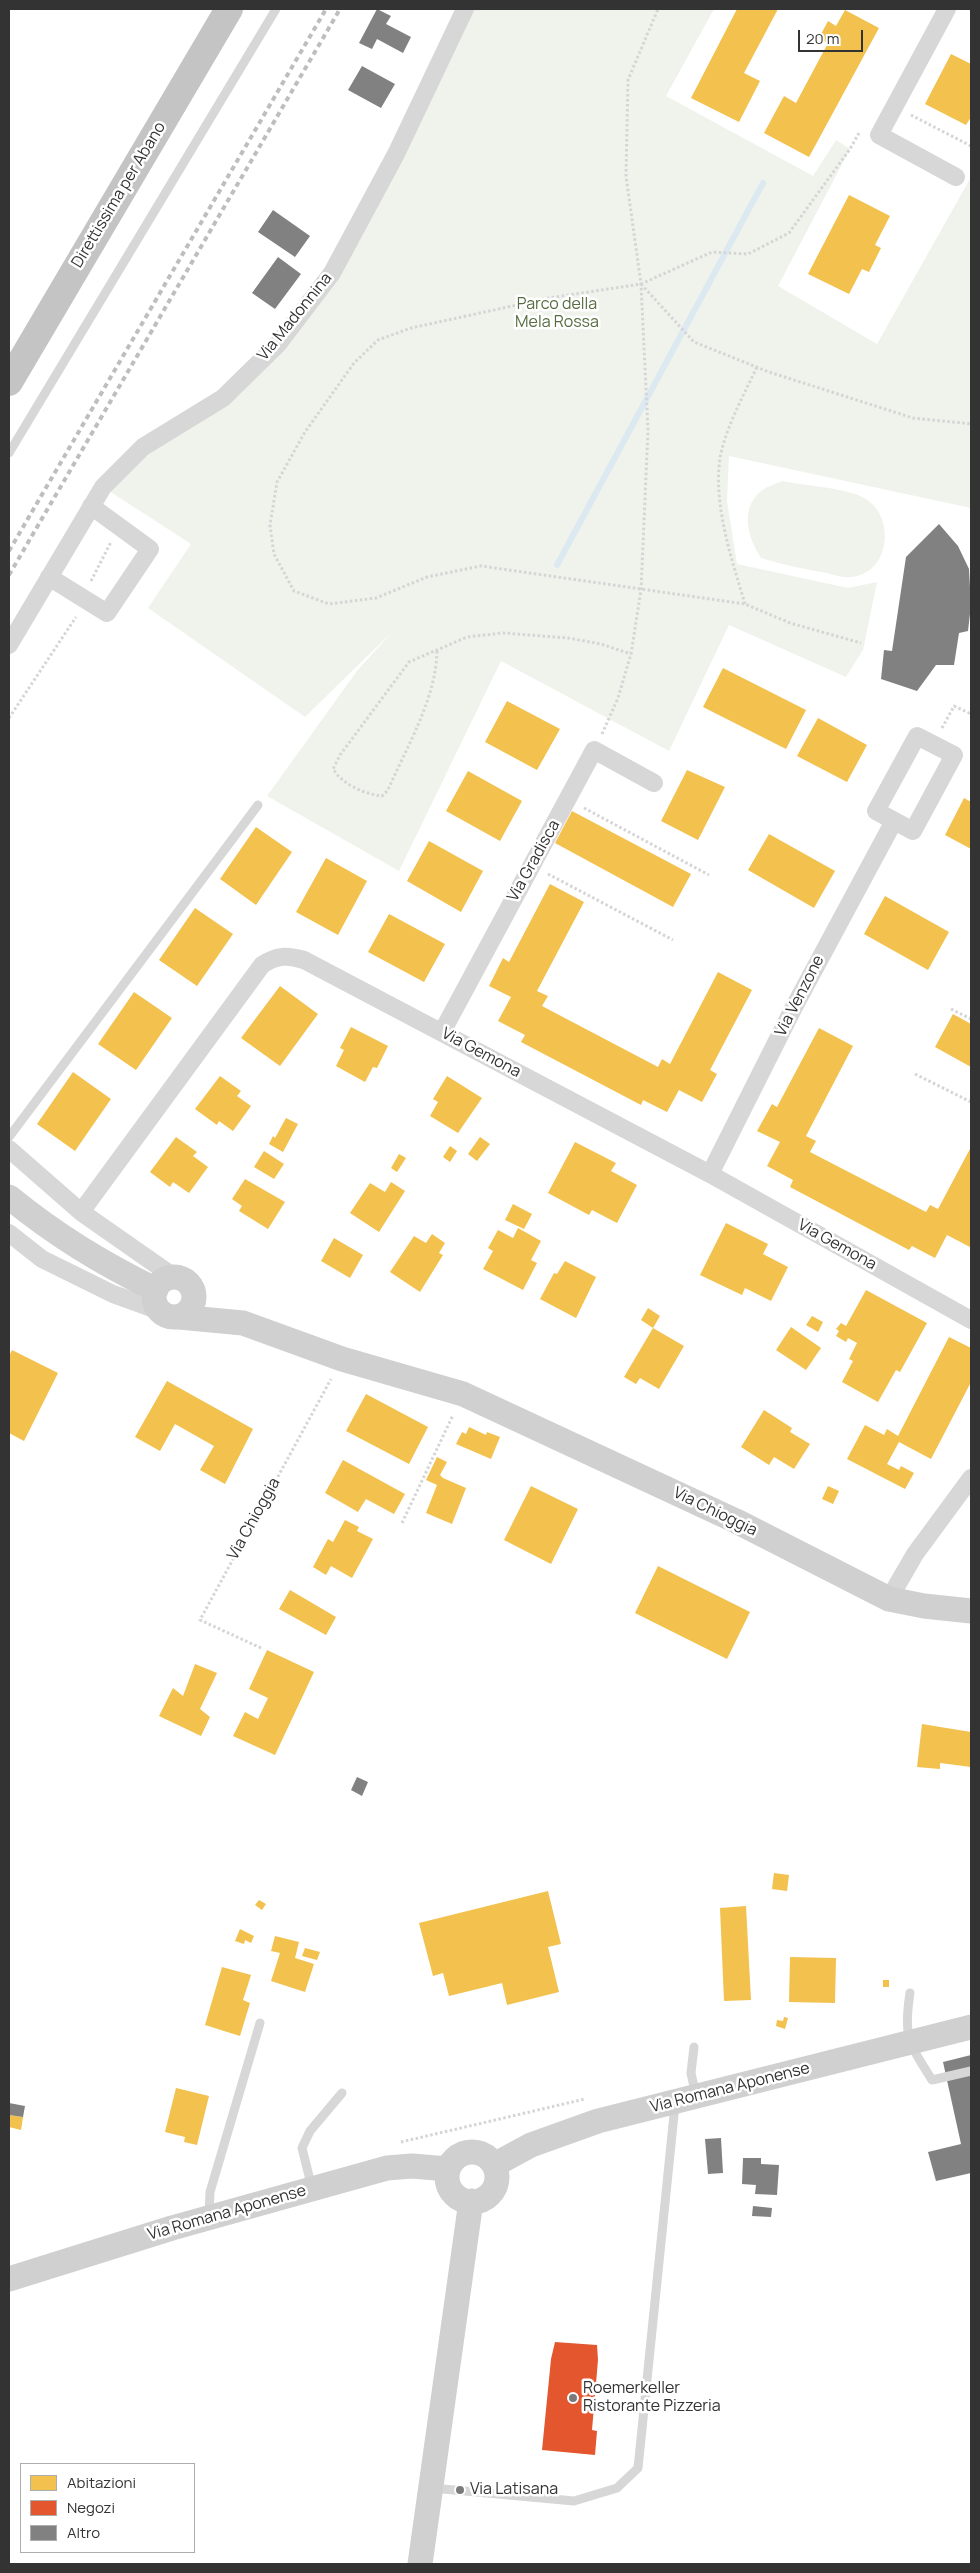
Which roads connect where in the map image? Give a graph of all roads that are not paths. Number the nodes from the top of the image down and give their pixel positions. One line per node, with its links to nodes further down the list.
1 (229, 9): 6 (highway, Direttissima per Abano)
2 (276, 9): 7 (lane)
3 (465, 9): 8 (street, Via Madonnina)
4 (947, 9): 5 (street)
5 (956, 177)
6 (9, 382)
7 (9, 453)
8 (91, 506): 9 (street, Via Madonnina); 9 (street)
9 (49, 576): 10 (street, Via Madonnina)
10 (9, 644)
11 (654, 783): 14 (street, Via Gradisca)
12 (258, 805): 15 (lane)
13 (894, 820): 13 (street); 17 (street, Via Venzone)
14 (442, 1032): 17 (street, Via Gemona); 19 (street, Via Gemona)
15 (9, 1137)
16 (9, 1149): 19 (street, Via Chioggia)
17 (710, 1174): 22 (street, Via Gemona)
18 (9, 1197): 21 (street, Via Chioggia)
19 (81, 1212): 21 (street, Via Chioggia)
20 (9, 1233): 21 (street, Via Chioggia)
21 (172, 1296): 24 (street, Via Chioggia)
22 (969, 1314)
23 (971, 1478): 24 (street)
24 (889, 1599): 25 (street, Via Chioggia)
25 (971, 1611)
26 (910, 1993): 29 (lane)
27 (260, 2023): 38 (lane)
28 (971, 2027): 29 (street, Via Romana Aponense)
29 (910, 2044): 31 (lane); 33 (street, Via Romana Aponense)
30 (694, 2047): 33 (lane)
31 (971, 2071)
32 (342, 2093): 36 (lane)
33 (686, 2100): 34 (street, Via Romana Aponense); 40 (lane)
34 (494, 2165): 35 (street); 37 (street)
35 (448, 2169): 36 (street, Via Romana Aponense); 37 (street)
36 (312, 2189): 38 (street, Via Romana Aponense)
37 (471, 2201): 40 (street)
38 (209, 2217): 39 (street, Via Romana Aponense)
39 (9, 2278)
40 (430, 2488): 41 (street)
41 (420, 2564)

